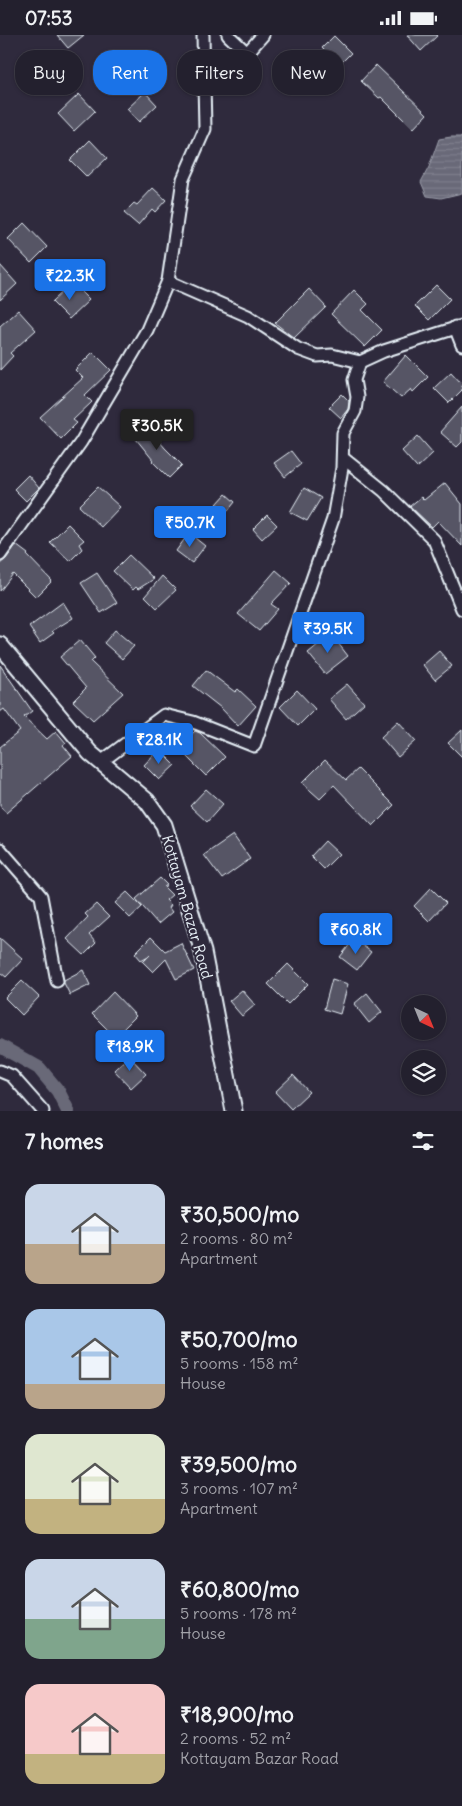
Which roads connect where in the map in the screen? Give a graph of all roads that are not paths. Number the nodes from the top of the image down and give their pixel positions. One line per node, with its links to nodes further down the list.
1 (203, 35): 4 (street)
2 (228, 35): 3 (street)
3 (263, 35)
4 (168, 281): 7 (street); 9 (street)
5 (459, 327): 6 (street); 7 (street)
6 (462, 345)
7 (360, 362): 8 (street)
8 (342, 458): 10 (street); 12 (street)
9 (0, 555)
10 (462, 609)
11 (0, 645): 12 (main road, Kottayam Bazar Road)
12 (101, 762): 17 (main road, Kottayam Bazar Road)
13 (0, 849): 14 (street)
14 (57, 981)
15 (0, 1071): 16 (street)
16 (43, 1111)
17 (234, 1111)

